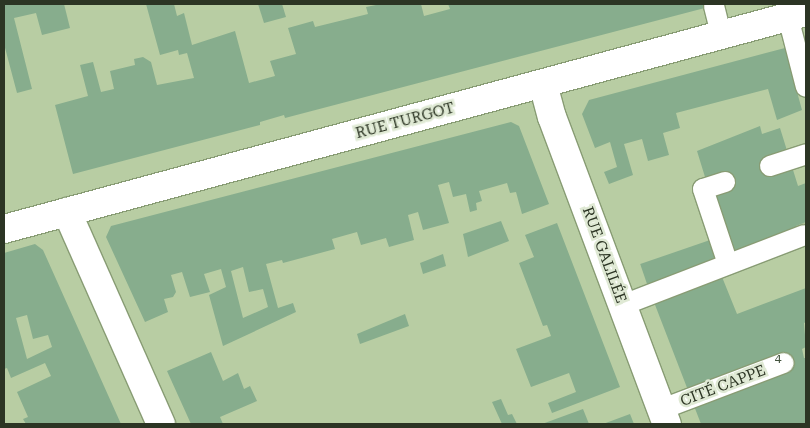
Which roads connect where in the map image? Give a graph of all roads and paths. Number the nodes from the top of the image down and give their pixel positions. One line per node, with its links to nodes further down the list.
1 (714, 6): 3 (lane)
2 (797, 15): 3 (street, RUE TURGOT); 5 (lane)
3 (721, 35): 4 (street, RUE TURGOT)
4 (543, 84): 9 (street, RUE TURGOT); 13 (street, RUE GALILÉE)
5 (806, 87)
6 (806, 154): 7 (lane)
7 (770, 166)
8 (726, 182): 12 (lane)
9 (67, 212): 10 (street, RUE TURGOT); 16 (street)
10 (4, 229)
11 (804, 235): 12 (lane)
12 (728, 264): 13 (lane)
13 (622, 305): 15 (street, RUE GALILÉE)
14 (784, 363): 15 (lane, CITÉ CAPPE)
15 (664, 417)
16 (161, 424)

